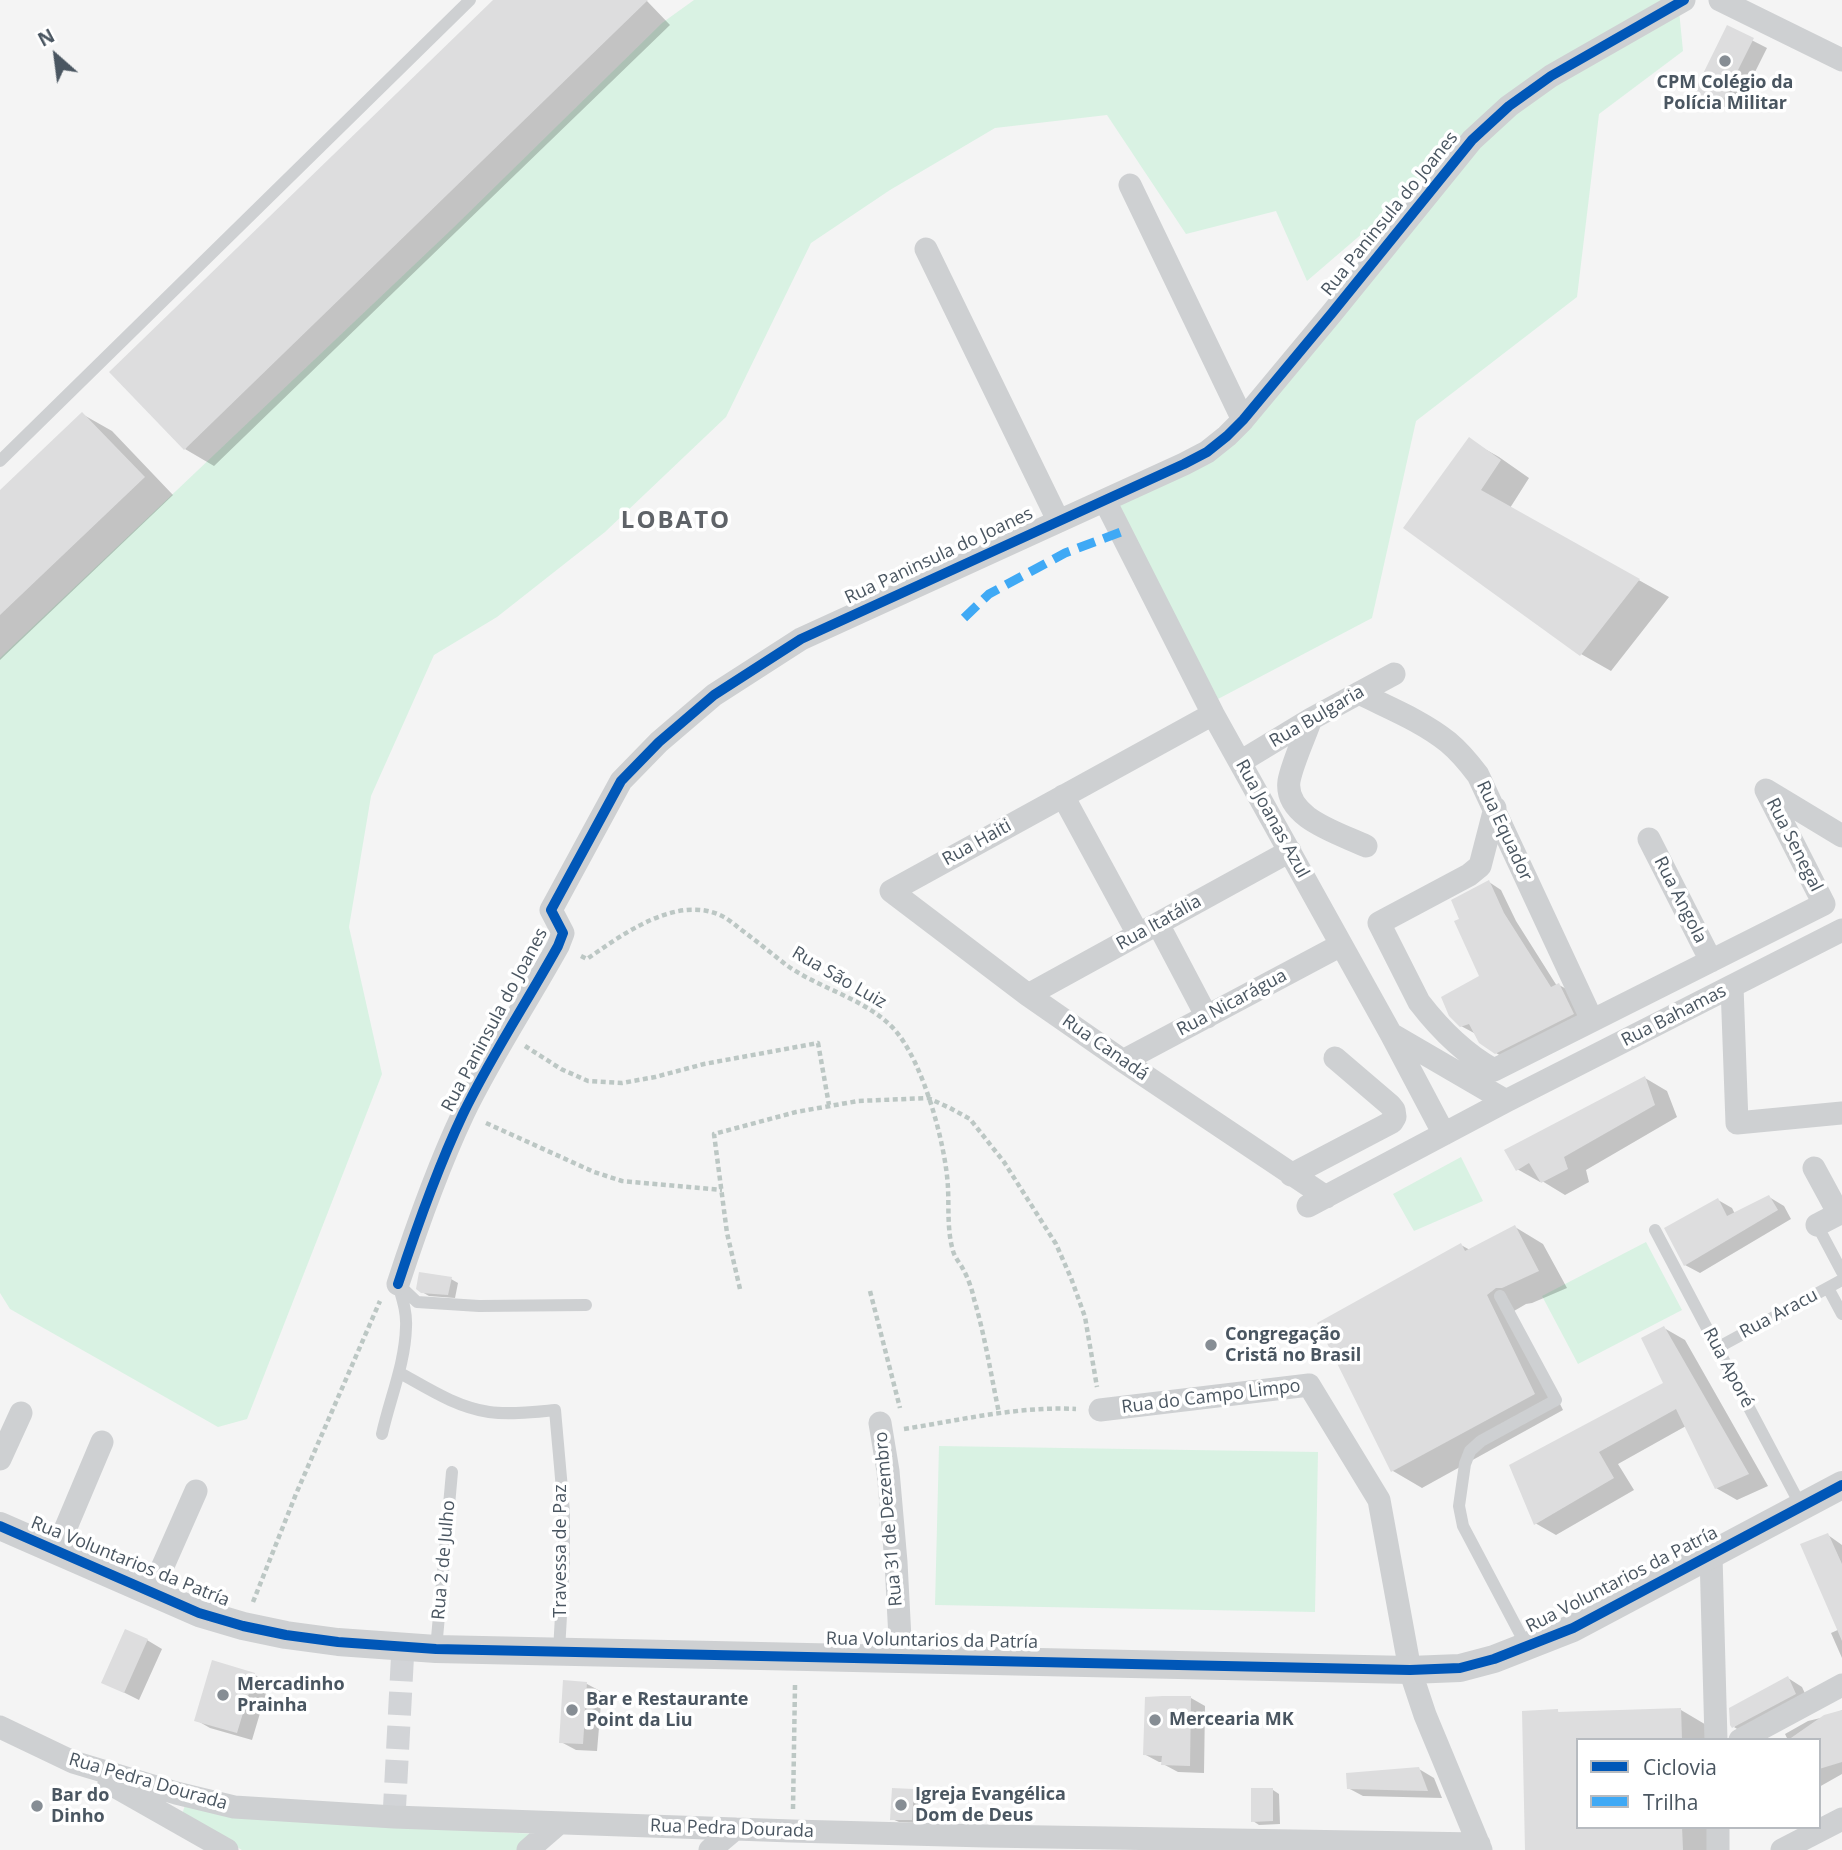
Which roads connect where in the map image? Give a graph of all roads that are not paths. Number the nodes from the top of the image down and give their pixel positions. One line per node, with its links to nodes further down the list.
1 (470, 0): 8 (lane)
2 (1684, 0): 7 (street, Rua Paninsula do Joanes)
3 (1720, 0): 4 (street)
4 (1842, 60)
5 (1130, 185): 7 (street)
6 (926, 249): 10 (street)
7 (1243, 419): 9 (street, Rua Paninsula do Joanes)
8 (0, 461)
9 (1105, 501): 10 (street, Rua Paninsula do Joanes); 13 (street, Rua Joanas Azul)
10 (1058, 520): 46 (street, Rua Paninsula do Joanes)
11 (1394, 674): 12 (street, Rua Bulgaria)
12 (1359, 693): 14 (street, Rua Bulgaria); 17 (street, Rua Equador)
13 (1213, 714): 15 (street, Rua Joanas Azul); 16 (street, Rua Haiti)
14 (1311, 719): 15 (street, Rua Bulgaria); 20 (street)
15 (1240, 762): 21 (street, Rua Joanas Azul)
16 (1063, 796): 22 (street, Rua Haiti); 24 (street)
17 (1495, 808): 31 (street, Rua Equador); 31 (street, Rua Bahamas)
18 (1842, 836): 23 (street, Rua Senegal)
19 (1649, 839): 27 (street, Rua Angola)
20 (1366, 846)
21 (1290, 851): 24 (street, Rua Itatália); 26 (street, Rua Joanas Azul)
22 (891, 891): 29 (street, Rua Canadá)
23 (1824, 904): 27 (street, Rua Bahamas)
24 (1148, 929): 29 (street, Rua Itatália); 30 (street)
25 (1842, 930): 28 (street, Rua Bahamas)
26 (1341, 945): 30 (street, Rua Nicarágua); 32 (street, Rua Joanas Azul)
27 (1711, 961): 31 (street, Rua Bahamas)
28 (1732, 986): 35 (street, Rua Bahamas); 36 (street)
29 (1028, 995): 34 (street, Rua Canadá)
30 (1207, 1017): 34 (street, Rua Nicarágua)
31 (1592, 1020)
32 (1391, 1034): 35 (street); 37 (street, Rua Joanas Azul)
33 (1335, 1058): 39 (street)
34 (1123, 1061): 39 (street, Rua Canadá)
35 (1506, 1101): 37 (street, Rua Bahamas)
36 (1842, 1113)
37 (1444, 1134): 40 (street, Rua Bahamas)
38 (1814, 1168): 41 (street)
39 (1291, 1175): 40 (street, Rua Canadá)
40 (1317, 1202)
41 (1841, 1213): 42 (street)
42 (1817, 1225): 44 (lane)
43 (1655, 1230): 51 (lane, Rua Aporé)
44 (1842, 1272)
45 (1842, 1280): 47 (lane, Rua Aracu)
46 (398, 1284): 49 (lane); 52 (lane)
47 (1828, 1288): 50 (lane); 51 (lane, Rua Aracu)
48 (1500, 1296): 67 (lane)
49 (586, 1305)
50 (1842, 1314)
51 (1717, 1348): 62 (lane, Rua Aporé)
52 (400, 1373): 56 (lane); 69 (lane, Travessa de Paz)
53 (1100, 1410): 71 (street, Rua do Campo Limpo)
54 (21, 1413): 58 (street)
55 (889, 1428): 70 (street, Rua 31 de Dezembro)
56 (382, 1434)
57 (102, 1442): 64 (street)
58 (0, 1459)
59 (452, 1472): 68 (lane, Rua 2 de Julho)
60 (1842, 1485): 62 (street, Rua Voluntarios da Patría)
61 (196, 1491): 66 (street)
62 (1801, 1507): 65 (street, Rua Voluntarios da Patría)
63 (0, 1526): 64 (street, Rua Voluntarios da Patría)
64 (56, 1551): 66 (street, Rua Voluntarios da Patría)
65 (1711, 1555): 67 (street, Rua Voluntarios da Patría); 74 (street)
66 (151, 1593): 68 (street, Rua Voluntarios da Patría)
67 (1527, 1647): 71 (street, Rua Voluntarios da Patría)
68 (436, 1648): 69 (street, Rua Voluntarios da Patría)
69 (559, 1651): 70 (street, Rua Voluntarios da Patría)
70 (901, 1658): 71 (street, Rua Voluntarios da Patría)
71 (1410, 1670): 81 (street)
72 (1842, 1685): 75 (street)
73 (0, 1727): 76 (street, Rua Pedra Dourada)
74 (1716, 1738)
75 (1744, 1738)
76 (73, 1762): 78 (street, Rua Pedra Dourada); 82 (street)
77 (1842, 1819): 86 (street)
78 (559, 1823): 79 (street, Rua Pedra Dourada); 83 (street)
79 (735, 1829): 81 (street, Rua Pedra Dourada); 84 (street)
80 (1717, 1829): 85 (street)
81 (1480, 1847)
82 (227, 1850)
83 (528, 1850)
84 (710, 1850)
85 (1718, 1850)
86 (1782, 1850)

